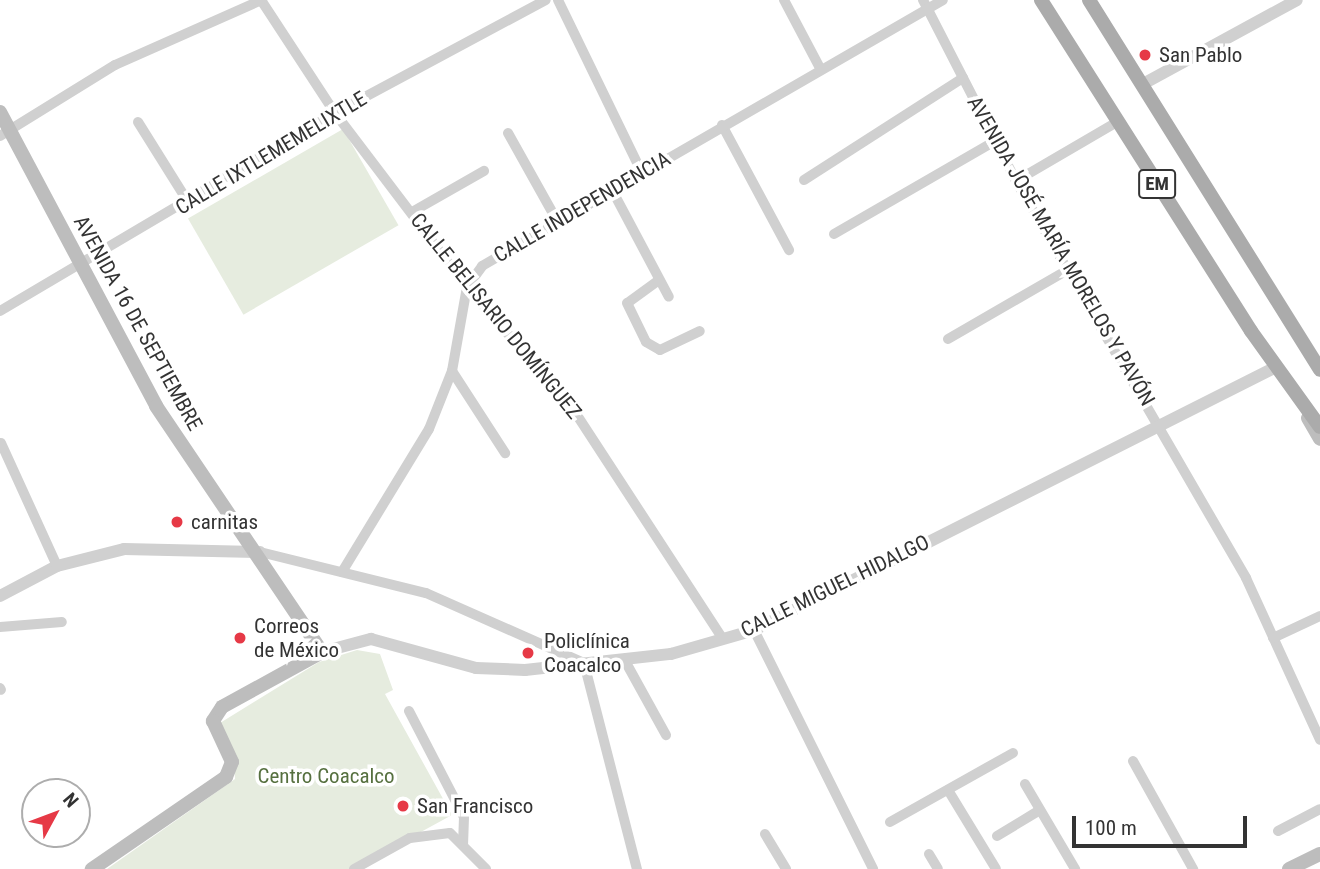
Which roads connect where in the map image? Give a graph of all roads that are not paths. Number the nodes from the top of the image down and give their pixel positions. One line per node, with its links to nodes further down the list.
1 (261, 0): 14 (street, CALLE BELISARIO DOMÍNGUEZ); 19 (street)
2 (545, 0): 14 (street, CALLE IXTLEMEMELIXTLE)
3 (558, 0): 22 (street)
4 (784, 0): 10 (street)
5 (943, 0): 9 (street, CALLE INDEPENDENCIA)
6 (1041, 0): 16 (main road, EM)
7 (1089, 0): 12 (main road, EM)
8 (1297, 0): 12 (street)
9 (925, 5): 10 (street, CALLE INDEPENDENCIA); 11 (street, AVENIDA JOSÉ MARÍA MORELOS Y PAVÓN)
10 (821, 70): 17 (street, CALLE INDEPENDENCIA)
11 (962, 78): 20 (street, AVENIDA JOSÉ MARÍA MORELOS Y PAVÓN); 23 (street)
12 (1143, 84): 39 (main road, EM)
13 (0, 112): 19 (main road, AVENIDA 16 DE SEPTIEMBRE)
14 (335, 113): 26 (street, CALLE IXTLEMEMELIXTLE); 27 (street, CALLE BELISARIO DOMÍNGUEZ)
15 (138, 122): 26 (street)
16 (1117, 122): 24 (street); 40 (main road, EM)
17 (722, 125): 22 (street, CALLE INDEPENDENCIA); 30 (street)
18 (508, 133): 28 (street)
19 (6, 134): 31 (main road, AVENIDA 16 DE SEPTIEMBRE)
20 (995, 141): 24 (street, AVENIDA JOSÉ MARÍA MORELOS Y PAVÓN); 29 (street)
21 (484, 171): 27 (street)
22 (641, 171): 25 (street, CALLE INDEPENDENCIA)
23 (804, 180)
24 (1016, 181): 32 (street, AVENIDA JOSÉ MARÍA MORELOS Y PAVÓN)
25 (611, 188): 28 (street, CALLE INDEPENDENCIA); 33 (street)
26 (188, 202): 31 (street, CALLE IXTLEMEMELIXTLE)
27 (412, 212): 34 (street, CALLE BELISARIO DOMÍNGUEZ)
28 (556, 219): 34 (street, CALLE INDEPENDENCIA)
29 (834, 234)
30 (789, 250)
31 (82, 267): 36 (street, CALLE IXTLEMEMELIXTLE); 48 (main road, AVENIDA 16 DE SEPTIEMBRE)
32 (1069, 269): 38 (street); 43 (street, AVENIDA JOSÉ MARÍA MORELOS Y PAVÓN)
33 (659, 280): 35 (street); 37 (street)
34 (467, 287): 42 (street); 57 (street, CALLE BELISARIO DOMÍNGUEZ)
35 (669, 297)
36 (0, 311)
37 (700, 331)
38 (948, 339)
39 (1315, 349): 41 (main road, EM)
40 (1276, 366): 43 (street, CALLE MIGUEL HIDALGO); 44 (main road, EM); 45 (main road)
41 (1320, 367)
42 (453, 372): 47 (street); 50 (street)
43 (1163, 427): 55 (street, CALLE MIGUEL HIDALGO); 56 (street, AVENIDA JOSÉ MARÍA MORELOS Y PAVÓN)
44 (1320, 427)
45 (1320, 439)
46 (1, 443): 49 (street)
47 (505, 453)
48 (260, 552): 49 (street); 50 (street); 58 (main road, AVENIDA 16 DE SEPTIEMBRE)
49 (57, 566): 51 (street)
50 (342, 572): 60 (street)
51 (0, 596)
52 (1320, 616): 56 (street)
53 (62, 622): 54 (street)
54 (0, 627)
55 (754, 630): 57 (street, CALLE MIGUEL HIDALGO); 82 (street)
56 (1273, 638): 63 (street, AVENIDA JOSÉ MARÍA MORELOS Y PAVÓN)
57 (723, 639): 59 (street, CALLE MIGUEL HIDALGO)
58 (322, 652): 60 (street, CALLE MIGUEL HIDALGO); 77 (main road)
59 (624, 659): 60 (street, CALLE MIGUEL HIDALGO); 62 (street)
60 (584, 663): 80 (street)
61 (409, 710): 74 (street)
62 (666, 735)
63 (1320, 740)
64 (1013, 753): 67 (street)
65 (1133, 761): 86 (street)
66 (1025, 784): 69 (street)
67 (948, 789): 70 (street); 84 (street)
68 (1320, 809): 71 (street)
69 (1041, 810): 73 (street); 85 (street)
70 (890, 822)
71 (1278, 831)
72 (765, 834): 81 (street)
73 (997, 836)
74 (463, 844): 78 (street); 79 (street)
75 (929, 854): 83 (street)
76 (1320, 854): 87 (main road)
77 (95, 868)
78 (354, 869)
79 (486, 869)
80 (637, 869)
81 (786, 869)
82 (873, 869)
83 (938, 869)
84 (996, 869)
85 (1075, 869)
86 (1193, 869)
87 (1289, 869)

